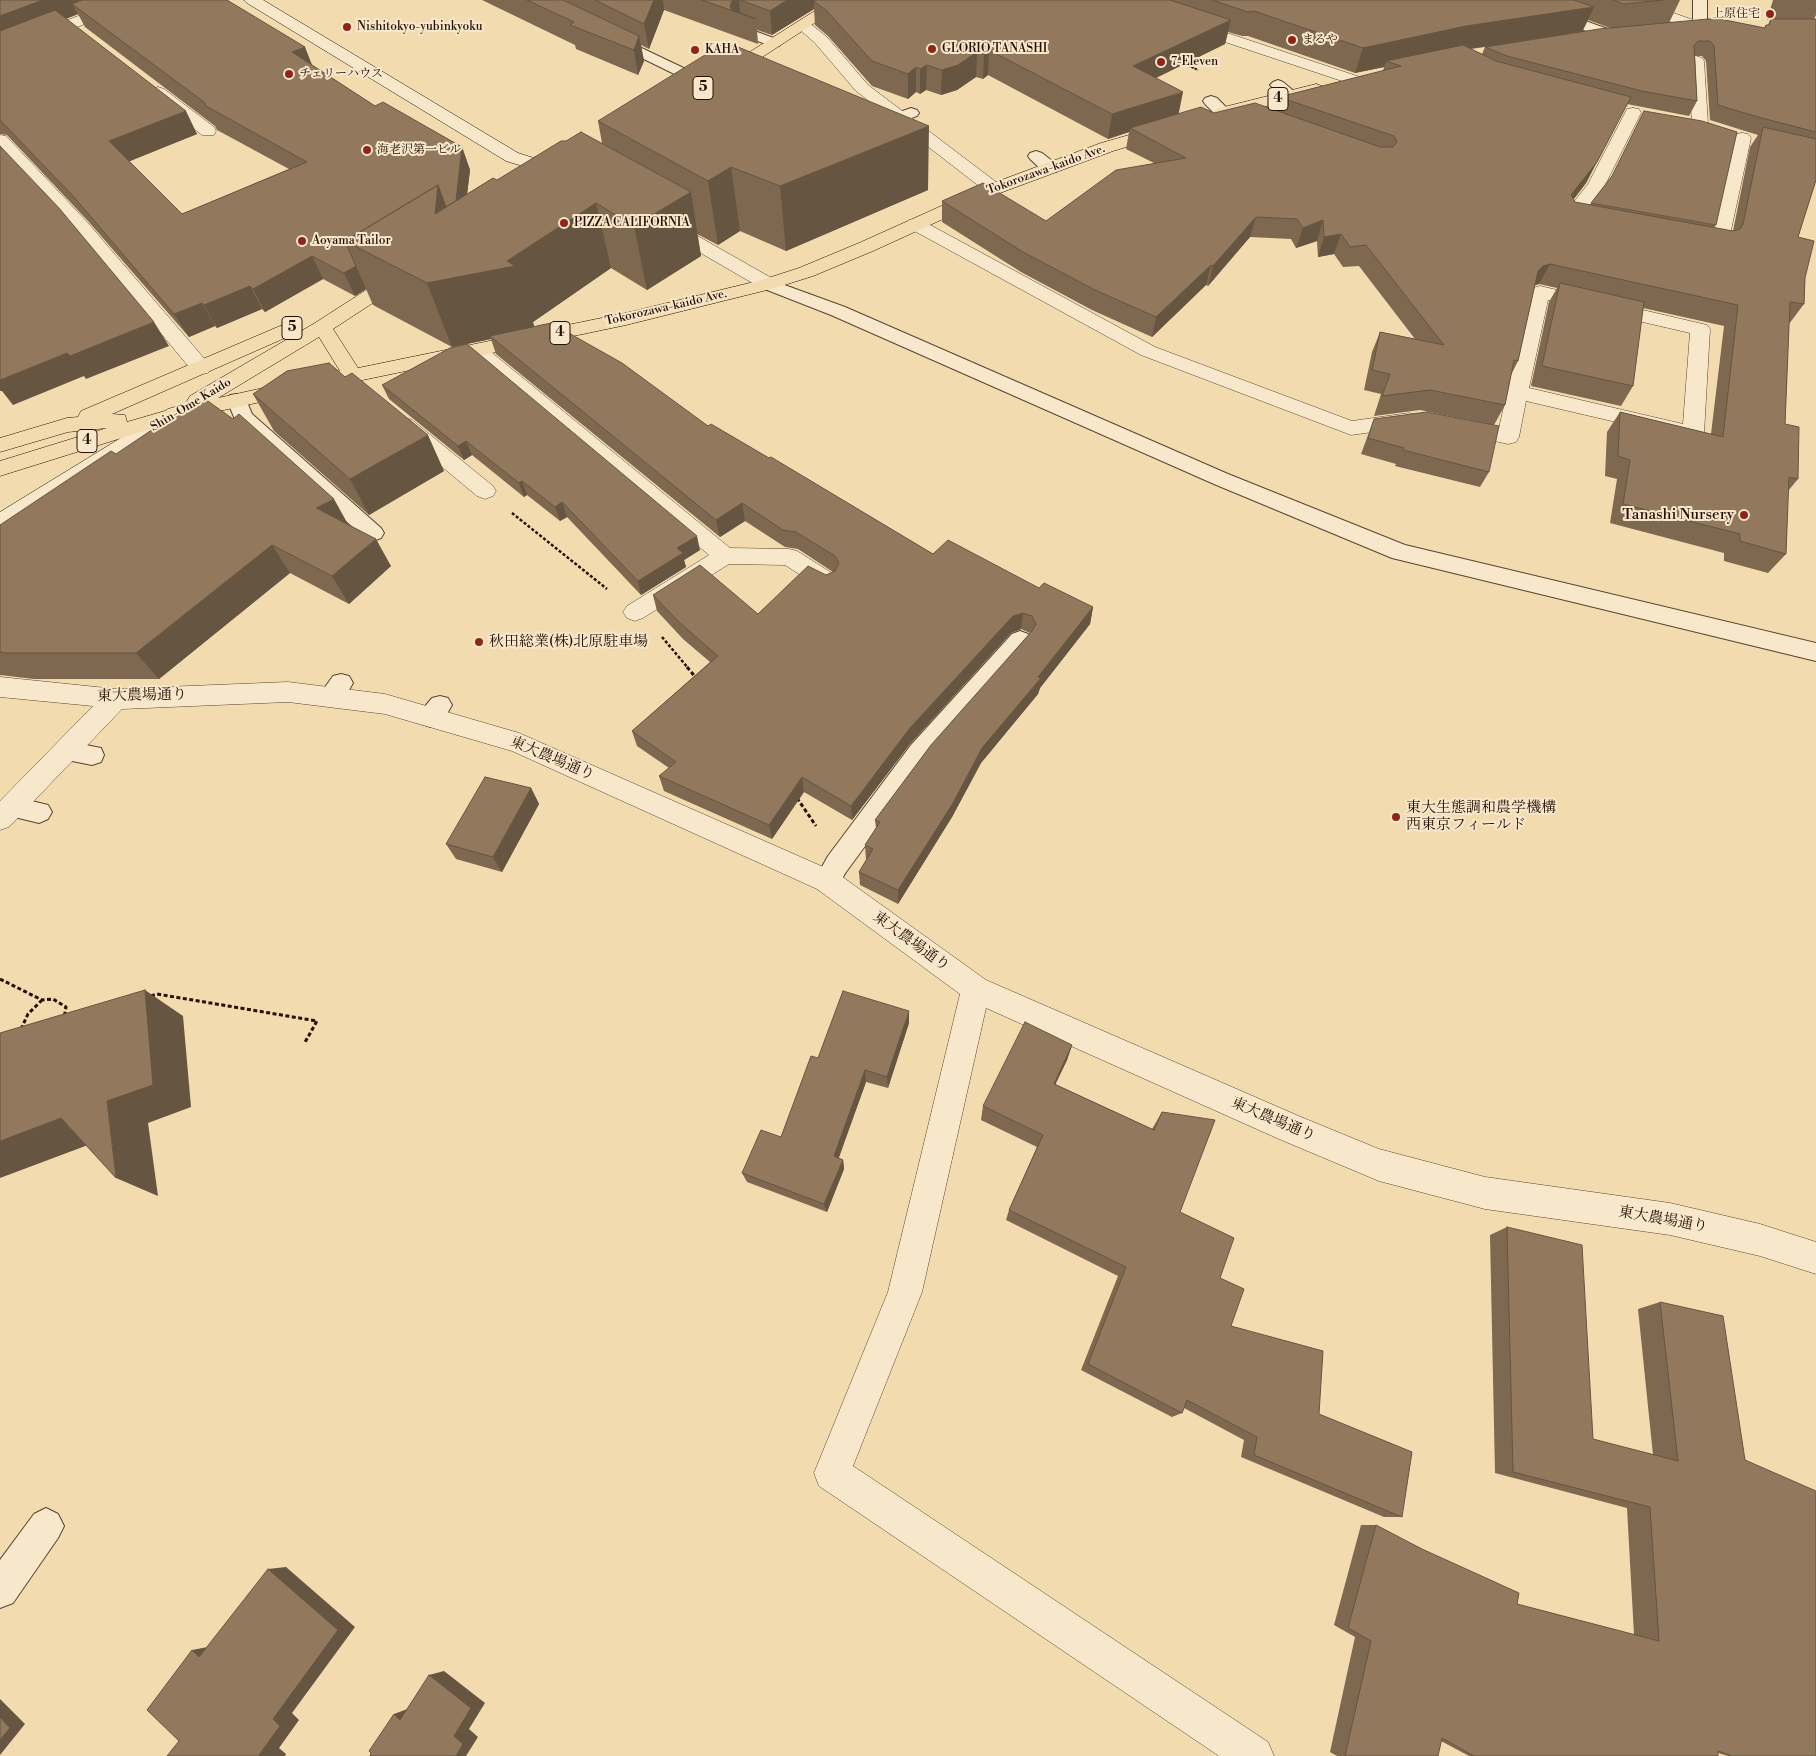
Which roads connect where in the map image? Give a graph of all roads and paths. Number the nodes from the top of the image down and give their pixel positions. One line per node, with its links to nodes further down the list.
1 (134, 0): 9 (street)
2 (252, 0): 42 (street)
3 (1513, 0): 15 (lane)
4 (1621, 0): 10 (street)
5 (1700, 0): 10 (lane)
6 (833, 2): 8 (main road, 5)
7 (1177, 22): 24 (street)
8 (803, 25): 18 (main road, 5); 44 (street)
9 (70, 26): 16 (street); 19 (street)
10 (1700, 27): 11 (main road); 14 (main road)
11 (1719, 27)
12 (594, 30): 26 (lane)
13 (741, 30): 18 (lane)
14 (1653, 30)
15 (1620, 34): 17 (main road)
16 (86, 37)
17 (1575, 39)
18 (774, 43): 26 (main road, 5)
19 (0, 52)
20 (1696, 61): 34 (street)
21 (1185, 64): 22 (path)
22 (1189, 66)
23 (1371, 76): 24 (main road, 4)
24 (1354, 80): 29 (main road, 4)
25 (147, 84): 36 (street)
26 (708, 85): 27 (main road, 5)
27 (692, 94)
28 (1615, 108): 30 (street)
29 (1219, 110): 32 (lane)
30 (1633, 113): 31 (street); 47 (street)
31 (1652, 115)
32 (1258, 119)
33 (1680, 120): 34 (street)
34 (1700, 124): 37 (street)
35 (1180, 125): 41 (main road, Tokorozawa-kaido Ave. / 4)
36 (208, 131)
37 (1728, 133): 39 (street); 48 (street)
38 (0, 140): 54 (street)
39 (1760, 142)
40 (1036, 156): 41 (lane)
41 (1050, 168): 44 (main road, Tokorozawa-kaido Ave. / 4)
42 (574, 172): 43 (main road)
43 (541, 188)
44 (994, 189): 46 (main road, Tokorozawa-kaido Ave. / 4)
45 (655, 219): 50 (street)
46 (915, 224): 50 (main road, Tokorozawa-kaido Ave. / 4); 56 (street)
47 (1611, 224)
48 (1679, 237)
49 (414, 268): 51 (main road, Shin-Ome Kaido / 5)
50 (768, 284): 53 (main road, Tokorozawa-kaido Ave. / 4); 70 (lane)
51 (382, 288): 52 (main road, Shin-Ome Kaido / 5); 54 (main road, Shin-Ome Kaido / 5)
52 (322, 327): 55 (main road); 58 (main road, Shin-Ome Kaido / 5)
53 (478, 350): 55 (main road, Tokorozawa-kaido Ave. / 4); 66 (street)
54 (202, 368): 60 (main road, Shin-Ome Kaido / 5)
55 (357, 383): 57 (main road, Tokorozawa-kaido Ave. / 4)
56 (1518, 392): 56 (street)
57 (237, 400): 58 (main road, Tokorozawa-kaido Ave. / 4); 65 (lane)
58 (175, 414): 60 (main road, Tokorozawa-kaido Ave. / 4); 62 (main road, Tokorozawa-kaido Ave. / 4); 64 (street, Shin-Ome Kaido)
59 (393, 416): 63 (street)
60 (67, 425): 61 (main road, Tokorozawa-kaido Ave. / 4)
61 (0, 445)
62 (0, 469)
63 (485, 491): 68 (path)
64 (0, 523)
65 (373, 533)
66 (725, 556): 67 (street); 68 (street)
67 (827, 581)
68 (635, 612): 71 (path)
69 (1020, 640): 79 (lane)
70 (1816, 652)
71 (703, 686)
72 (0, 687): 73 (street, 東大農場通り)
73 (116, 699): 74 (street); 79 (street, 東大農場通り)
74 (66, 750): 75 (lane); 78 (street)
75 (92, 755)
76 (794, 795): 79 (path)
77 (39, 812): 78 (lane)
78 (5, 813)
79 (832, 872): 81 (street, 東大農場通り)
80 (0, 979): 83 (path)
81 (976, 989): 87 (street, 東大農場通り); 90 (street)
82 (148, 996): 86 (path)
83 (42, 1000): 84 (path); 85 (path)
84 (73, 1017)
85 (26, 1036)
86 (304, 1044)
87 (1816, 1258)
88 (46, 1526): 89 (lane)
89 (0, 1590)
90 (1254, 1756)

